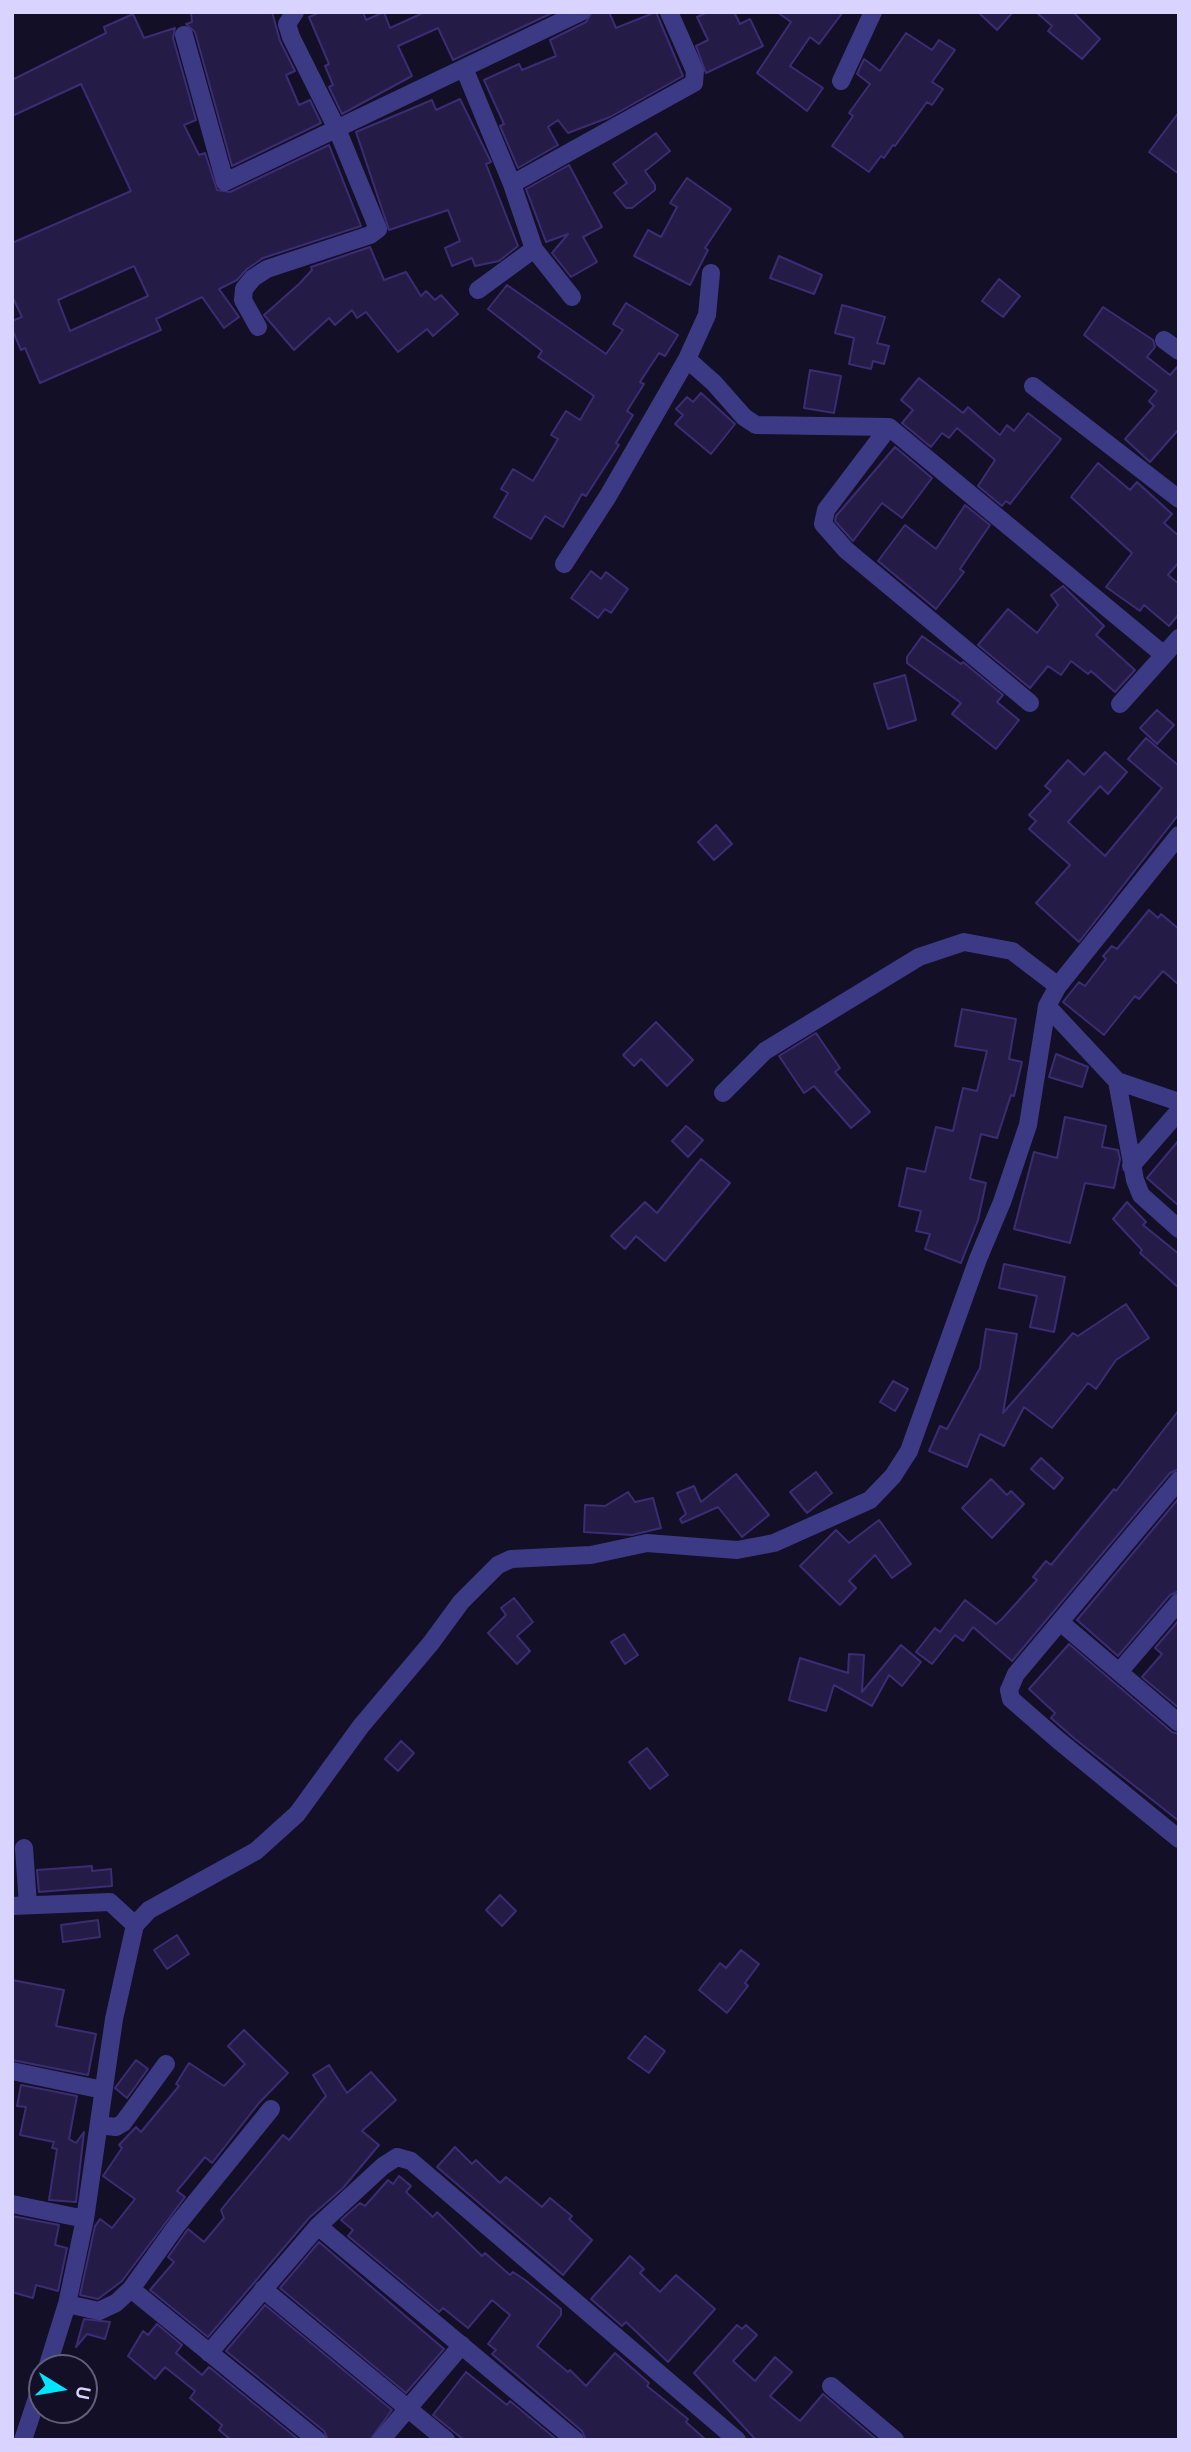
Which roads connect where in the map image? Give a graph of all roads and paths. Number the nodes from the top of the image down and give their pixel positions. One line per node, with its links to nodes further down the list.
1 (295, 12): 8 (street)
2 (581, 12): 6 (street)
3 (669, 12): 9 (street)
4 (873, 12): 7 (street)
5 (184, 35): 8 (street)
6 (464, 68): 8 (street); 9 (street)
7 (841, 81)
8 (337, 129): 14 (street)
9 (512, 184): 10 (street)
10 (534, 249): 12 (street); 13 (street)
11 (711, 273): 17 (street)
12 (478, 290)
13 (572, 297)
14 (258, 327)
15 (1164, 340): 16 (street)
16 (1179, 351)
17 (687, 359): 19 (street); 21 (street)
18 (1033, 386): 20 (street)
19 (889, 427): 23 (street); 24 (street)
20 (1179, 499)
21 (564, 564)
22 (1179, 638): 23 (street)
23 (1164, 655): 25 (street)
24 (1030, 703)
25 (1120, 704)
26 (1179, 835): 27 (street)
27 (1058, 986): 28 (street); 30 (street)
28 (1047, 1006): 29 (street); 43 (street)
29 (1118, 1081): 31 (street); 33 (street)
30 (723, 1093)
31 (1179, 1102)
32 (1179, 1111): 33 (street)
33 (1131, 1166): 34 (street)
34 (1179, 1229)
35 (1179, 1480): 37 (street)
36 (1179, 1602): 38 (street)
37 (1060, 1622): 38 (street); 40 (street)
38 (1119, 1672): 39 (street)
39 (1179, 1723)
40 (1179, 1839)
41 (24, 1848): 42 (street)
42 (20, 1906): 43 (street)
43 (135, 1925): 46 (street)
44 (166, 2064): 48 (street)
45 (12, 2071): 46 (street)
46 (103, 2090): 48 (street)
47 (271, 2109): 52 (street)
48 (99, 2125): 50 (street)
49 (12, 2204): 50 (street)
50 (85, 2219): 54 (street)
51 (318, 2226): 53 (street); 55 (street); 60 (street)
52 (131, 2289): 54 (street); 56 (street)
53 (263, 2289): 56 (street); 59 (street)
54 (67, 2304): 57 (street)
55 (462, 2345): 59 (street); 64 (street)
56 (209, 2353): 61 (street)
57 (51, 2354)
58 (831, 2386): 65 (street)
59 (410, 2410): 62 (street); 63 (street)
60 (733, 2439)
61 (317, 2440)
62 (381, 2440)
63 (446, 2440)
64 (575, 2440)
65 (895, 2440)

